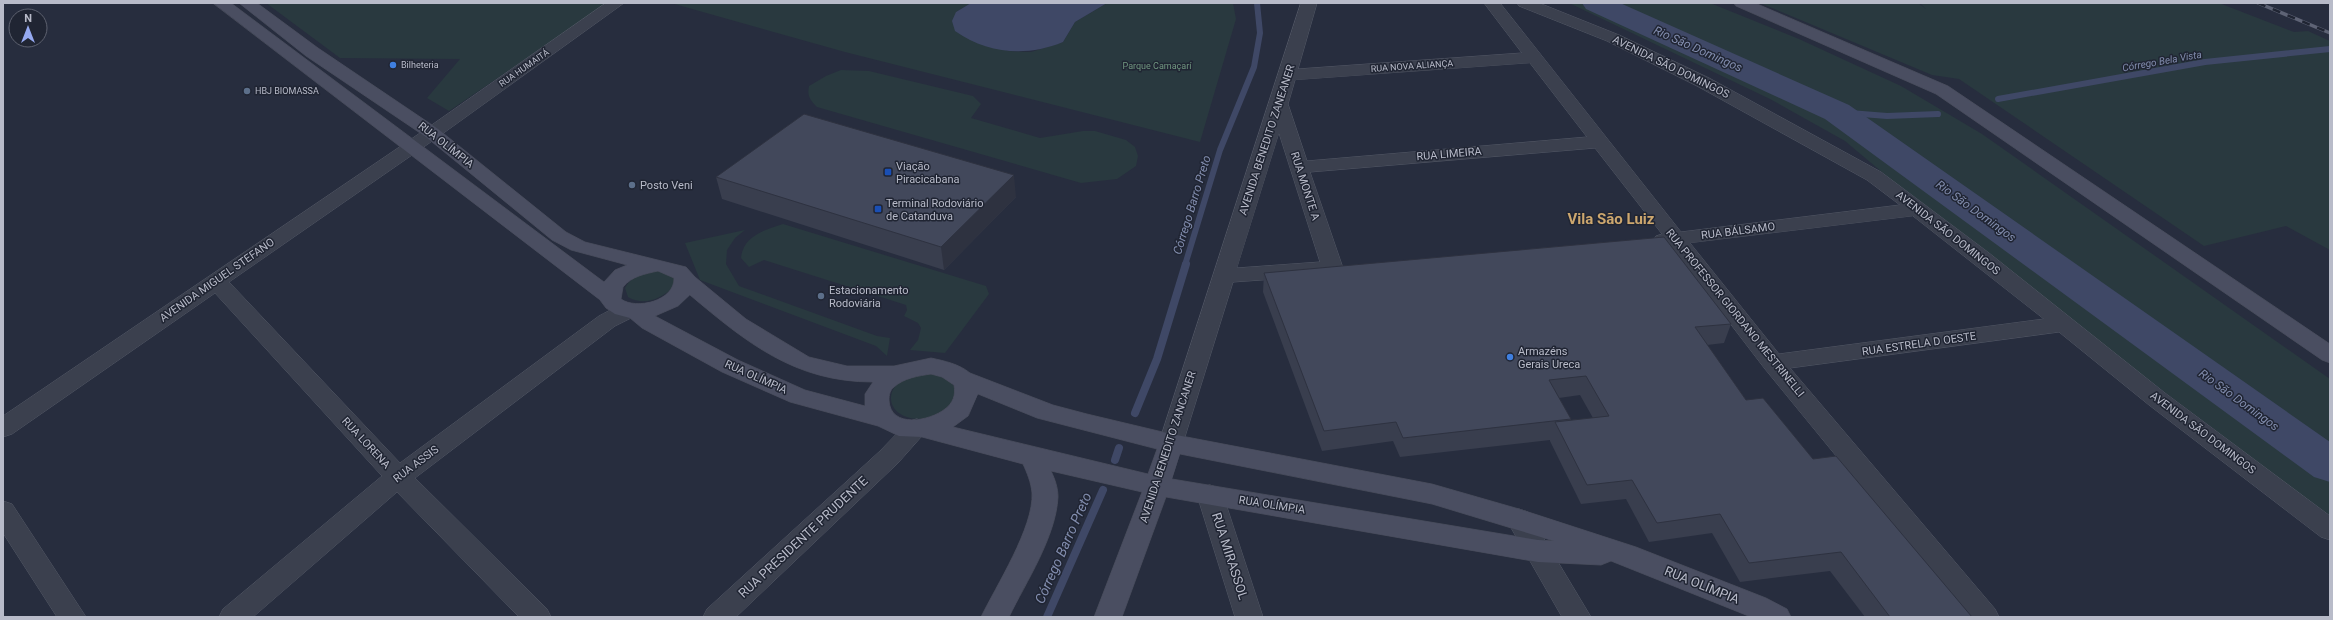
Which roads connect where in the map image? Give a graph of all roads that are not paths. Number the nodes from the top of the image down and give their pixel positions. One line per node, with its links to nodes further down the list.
1 (221, 3): 13 (main road, RUA OLÍMPIA)
2 (247, 3): 11 (main road, RUA OLÍMPIA)
3 (616, 3): 11 (street, RUA HUMAITÁ)
4 (1309, 3): 9 (street, AVENIDA BENEDITO ZANEANER)
5 (1492, 3): 8 (street, RUA PROFESSOR GIORDANO MESTRINELLI)
6 (1525, 3): 15 (street, AVENIDA SÃO DOMINGOS)
7 (1742, 3): 24 (main road)
8 (1536, 57): 9 (street, RUA NOVA ALIANÇA); 12 (street, RUA PROFESSOR GIORDANO MESTRINELLI)
9 (1288, 75): 10 (street, AVENIDA BENEDITO ZANEANER)
10 (1279, 105): 14 (street, RUA MONTE A); 19 (street, AVENIDA BENEDITO ZANEANER)
11 (432, 133): 13 (street, AVENIDA MIGUEL STEFANO); 18 (main road, RUA OLÍMPIA)
12 (1600, 142): 14 (street, RUA LIMEIRA); 16 (street, RUA PROFESSOR GIORDANO MESTRINELLI)
13 (412, 146): 21 (street, AVENIDA MIGUEL STEFANO); 22 (main road, RUA OLÍMPIA)
14 (1299, 167): 19 (street, RUA MONTE A)
15 (1918, 209): 16 (street, RUA BÁLSAMO); 23 (street, AVENIDA SÃO DOMINGOS)
16 (1675, 239): 17 (street, RUA BÁLSAMO); 25 (street, RUA PROFESSOR GIORDANO MESTRINELLI)
17 (1643, 242)
18 (653, 266): 20 (main road); 22 (main road)
19 (1223, 276): 31 (street, AVENIDA BENEDITO ZANCANER)
20 (685, 280): 22 (main road); 26 (main road)
21 (216, 281): 29 (street, AVENIDA MIGUEL STEFANO); 34 (street, RUA LORENA)
22 (619, 309): 28 (main road, RUA OLÍMPIA); 34 (street, RUA ASSIS)
23 (2064, 324): 25 (street, RUA ESTRELA D OESTE); 39 (street, AVENIDA SÃO DOMINGOS)
24 (2330, 356)
25 (1773, 363): 51 (street, RUA PROFESSOR GIORDANO MESTRINELLI)
26 (896, 374): 27 (main road); 28 (main road)
27 (962, 379): 30 (main road); 31 (main road, RUA OLÍMPIA)
28 (887, 421): 30 (main road); 32 (street)
29 (3, 428)
30 (920, 428): 32 (street, RUA PRESIDENTE PRUDENTE); 33 (main road, RUA OLÍMPIA)
31 (1171, 443): 35 (main road, AVENIDA BENEDITO ZANCANER); 38 (main road, RUA OLÍMPIA)
32 (889, 457): 45 (street, RUA PRESIDENTE PRUDENTE)
33 (1032, 457): 35 (main road, RUA OLÍMPIA); 46 (main road)
34 (398, 477): 43 (street, RUA ASSIS); 44 (street, RUA LORENA)
35 (1157, 486): 36 (main road, RUA OLÍMPIA); 47 (main road, AVENIDA BENEDITO ZANCANER)
36 (1210, 495): 40 (main road, RUA OLÍMPIA); 48 (street, RUA MIRASSOL)
37 (3, 511): 42 (street)
38 (1519, 519): 40 (street); 41 (main road, RUA OLÍMPIA)
39 (2330, 530)
40 (1538, 551): 41 (main road, RUA OLÍMPIA); 49 (street)
41 (1626, 555): 50 (main road, RUA OLÍMPIA)
42 (72, 617)
43 (233, 617)
44 (538, 617)
45 (717, 617)
46 (995, 617)
47 (1108, 617)
48 (1249, 617)
49 (1577, 617)
50 (1777, 617)
51 (1985, 617)

